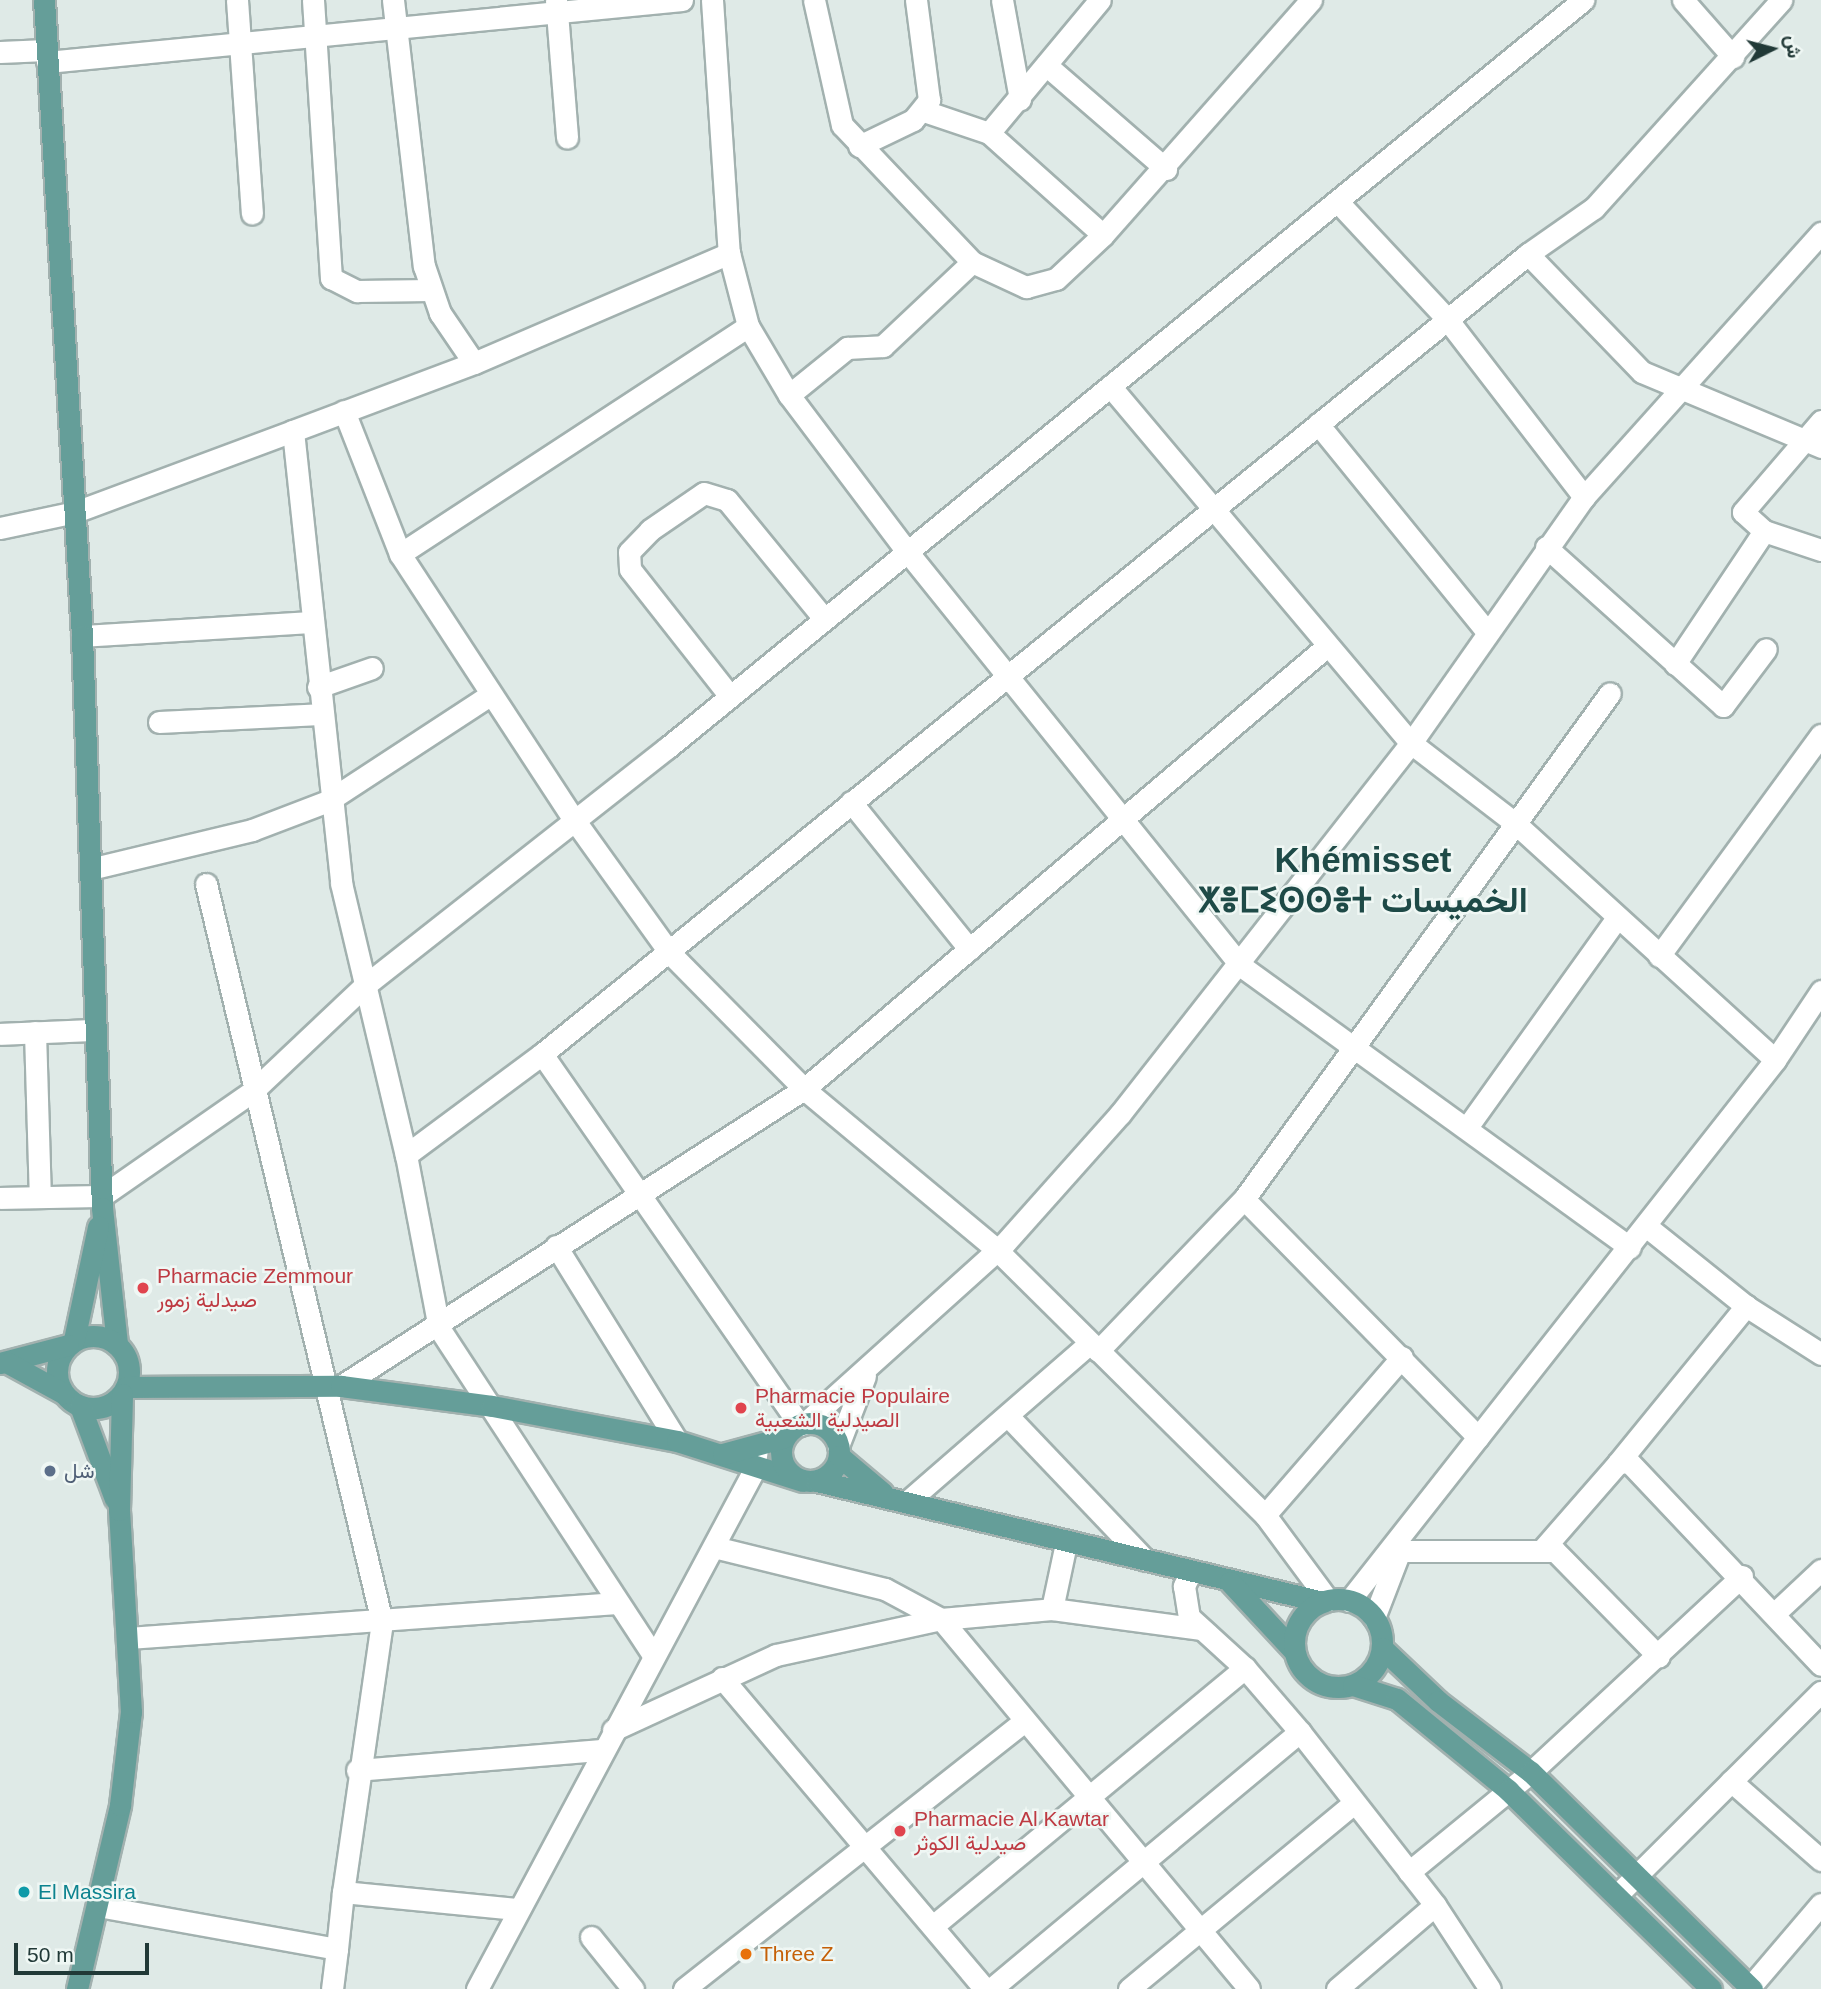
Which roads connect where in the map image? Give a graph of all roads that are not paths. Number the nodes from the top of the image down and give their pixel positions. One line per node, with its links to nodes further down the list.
1 (44, 0): 20 (main road)
2 (237, 0): 18 (street)
3 (313, 0): 17 (street)
4 (393, 0): 16 (street)
5 (682, 0): 15 (street)
6 (712, 0): 33 (street)
7 (814, 0): 27 (street)
8 (916, 0): 24 (street)
9 (1002, 0): 23 (street)
10 (1100, 0): 22 (street)
11 (1683, 0): 21 (street)
12 (1781, 0): 21 (street)
13 (1581, 1): 29 (street)
14 (1307, 2): 28 (street)
15 (557, 8): 16 (street); 26 (street)
16 (396, 31): 17 (street); 36 (street)
17 (317, 37): 18 (street); 36 (street)
18 (242, 47): 20 (street); 30 (street)
19 (0, 52): 20 (street)
20 (46, 56): 50 (main road)
21 (1733, 57): 34 (street)
22 (1046, 65): 23 (street); 28 (street)
23 (1020, 99): 25 (street)
24 (924, 111): 25 (street); 27 (street)
25 (989, 133): 32 (street)
26 (567, 138)
27 (859, 146): 35 (street)
28 (1166, 169): 32 (street)
29 (1338, 202): 37 (street); 40 (street)
30 (252, 213)
31 (1821, 233): 41 (street)
32 (1103, 235): 35 (street)
33 (729, 253): 38 (street); 39 (street)
34 (1528, 254): 37 (street); 41 (street)
35 (972, 262): 42 (street)
36 (431, 290): 39 (street)
37 (1447, 319): 45 (street); 48 (street)
38 (748, 327): 42 (street); 56 (street)
39 (474, 363): 43 (street)
40 (1110, 386): 49 (street); 54 (street)
41 (1684, 387): 47 (street); 48 (street)
42 (789, 395): 54 (street)
43 (344, 411): 46 (street); 56 (street)
44 (1821, 421): 47 (street)
45 (1318, 424): 49 (street); 59 (street)
46 (293, 431): 50 (street); 58 (street)
47 (1812, 444): 52 (street)
48 (1584, 498): 53 (street)
49 (1216, 509): 61 (street); 65 (street)
50 (75, 512): 51 (street); 60 (main road)
51 (0, 528)
52 (1764, 531): 55 (street); 63 (street)
53 (1546, 547): 59 (street); 63 (street)
54 (906, 550): 57 (street); 65 (street)
55 (1821, 550)
56 (400, 554): 68 (street)
57 (822, 616): 69 (street); 69 (street)
58 (309, 622): 60 (street); 66 (street)
59 (1486, 632): 73 (street)
60 (82, 636): 79 (main road)
61 (1326, 647): 73 (street); 76 (street)
62 (1766, 649): 63 (street)
63 (1675, 664)
64 (372, 668): 66 (street)
65 (1011, 675): 75 (street); 76 (street)
66 (318, 687): 70 (street)
67 (1609, 693): 78 (street)
68 (490, 695): 74 (street); 77 (street)
69 (729, 695): 77 (street)
70 (320, 714): 71 (street); 74 (street)
71 (159, 722)
72 (1821, 735): 84 (street)
73 (1411, 743): 78 (street); 85 (street)
74 (328, 801): 79 (street); 86 (street)
75 (851, 802): 82 (street); 83 (street)
76 (1125, 816): 82 (street); 85 (street)
77 (575, 821): 83 (street); 86 (street)
78 (1516, 824): 81 (street); 91 (street)
79 (90, 869): 88 (main road)
80 (206, 884): 95 (street)
81 (1616, 919): 84 (street); 96 (street)
82 (969, 949): 94 (street)
83 (670, 952): 92 (street); 94 (street)
84 (1659, 956): 93 (street)
85 (1241, 965): 91 (street); 106 (street)
86 (363, 987): 95 (street); 97 (street)
87 (1821, 991): 93 (street)
88 (93, 1030): 89 (street); 102 (main road)
89 (35, 1032): 90 (street); 99 (street)
90 (0, 1034)
91 (1355, 1048): 96 (street); 101 (street)
92 (542, 1054): 97 (street); 98 (street)
93 (1775, 1060): 103 (street)
94 (804, 1089): 98 (street); 106 (street)
95 (253, 1091): 102 (street); 118 (street)
96 (1468, 1126): 105 (street)
97 (406, 1155): 108 (street)
98 (639, 1189): 104 (street); 124 (street)
99 (40, 1197): 100 (street); 102 (street)
100 (0, 1198)
101 (1244, 1199): 111 (street); 113 (street)
102 (102, 1202): 109 (main road); 110 (main road)
103 (1646, 1226): 105 (street); 107 (street)
104 (556, 1246): 108 (street); 127 (street)
105 (1630, 1248): 125 (street)
106 (998, 1251): 111 (street); 116 (street)
107 (1746, 1306): 112 (street); 130 (street)
108 (439, 1328): 118 (street); 122 (street)
109 (71, 1343): 110 (main road); 114 (main road); 120 (main road)
110 (117, 1344): 115 (main road)
111 (1094, 1347): 123 (street); 136 (street)
112 (1821, 1354)
113 (1402, 1357): 125 (street); 136 (street)
114 (4, 1363): 120 (main road)
115 (129, 1365): 117 (main road); 119 (main road)
116 (865, 1374): 124 (street); 128 (street)
117 (199, 1385): 118 (main road); 119 (main road)
118 (333, 1387): 122 (main road); 152 (street)
119 (124, 1391): 121 (main road); 135 (main road)
120 (63, 1393): 121 (main road)
121 (80, 1406): 135 (main road)
122 (492, 1406): 127 (main road); 147 (street)
123 (1009, 1418): 134 (street); 141 (street)
124 (797, 1428): 126 (main road); 128 (main road); 132 (main road)
125 (1478, 1437): 139 (street)
126 (757, 1440): 129 (main road); 131 (street)
127 (677, 1441): 129 (main road)
128 (839, 1451): 132 (main road); 133 (main road)
129 (723, 1454): 131 (main road)
130 (1618, 1463): 140 (street); 144 (street)
131 (754, 1470): 132 (main road); 138 (street)
132 (810, 1481): 133 (main road)
133 (885, 1495): 134 (main road)
134 (907, 1502): 137 (main road)
135 (119, 1510): 154 (main road)
136 (1265, 1515): 146 (street)
137 (1066, 1543): 141 (main road); 148 (street)
138 (714, 1547): 151 (street); 157 (street)
139 (1399, 1547): 140 (street); 146 (street); 150 (street)
140 (1543, 1549): 158 (street)
141 (1146, 1560): 143 (main road)
142 (1821, 1570): 149 (street)
143 (1191, 1572): 145 (main road); 153 (street)
144 (1742, 1576): 149 (street); 158 (street)
145 (1230, 1582): 146 (main road); 156 (main road)
146 (1334, 1601): 150 (main road); 156 (main road)
147 (617, 1603): 152 (street); 157 (street)
148 (1052, 1609): 151 (street); 153 (street)
149 (1775, 1613): 159 (street)
150 (1374, 1618): 155 (main road)
151 (941, 1619): 161 (street); 164 (street)
152 (382, 1622): 154 (street); 168 (street)
153 (1200, 1629): 160 (street)
154 (128, 1638): 183 (main road)
155 (1382, 1648): 162 (main road); 169 (main road)
156 (1294, 1651): 162 (main road)
157 (654, 1656): 165 (street)
158 (1659, 1657): 169 (street)
159 (1821, 1665)
160 (1245, 1668): 166 (street); 172 (street)
161 (722, 1678): 165 (street); 174 (street)
162 (1353, 1685): 171 (main road)
163 (1821, 1692): 170 (street)
164 (1023, 1723): 172 (street); 174 (street)
165 (612, 1730): 167 (street)
166 (1300, 1732): 173 (street); 176 (street)
167 (600, 1750): 168 (street); 184 (street)
168 (357, 1770): 179 (street)
169 (1531, 1772): 171 (street); 178 (main road)
170 (1731, 1781): 175 (street); 178 (street)
171 (1508, 1790): 177 (street); 180 (main road)
172 (1087, 1799): 176 (street); 185 (street)
173 (1354, 1803): 177 (street); 186 (street)
174 (863, 1843): 185 (street); 195 (street)
175 (1821, 1860)
176 (1141, 1864): 186 (street); 197 (street)
177 (1409, 1872): 182 (street)
178 (1638, 1875): 180 (street); 190 (main road)
179 (343, 1892): 184 (street); 188 (street)
180 (1617, 1895): 203 (main road)
181 (1821, 1904): 190 (street)
182 (1435, 1905): 189 (street); 200 (street)
183 (98, 1906): 188 (street); 191 (main road)
184 (516, 1909): 193 (street)
185 (933, 1926): 196 (street)
186 (1199, 1931): 198 (street); 199 (street)
187 (591, 1937): 194 (street)
188 (337, 1950): 192 (street)
189 (1470, 1954): 201 (street); 202 (street)
190 (1751, 1988)
191 (77, 1989)
192 (332, 1989)
193 (477, 1989)
194 (634, 1989)
195 (684, 1989)
196 (985, 1989)
197 (991, 1989)
198 (1129, 1989)
199 (1249, 1989)
200 (1337, 1989)
201 (1476, 1989)
202 (1490, 1989)
203 (1711, 1989)

